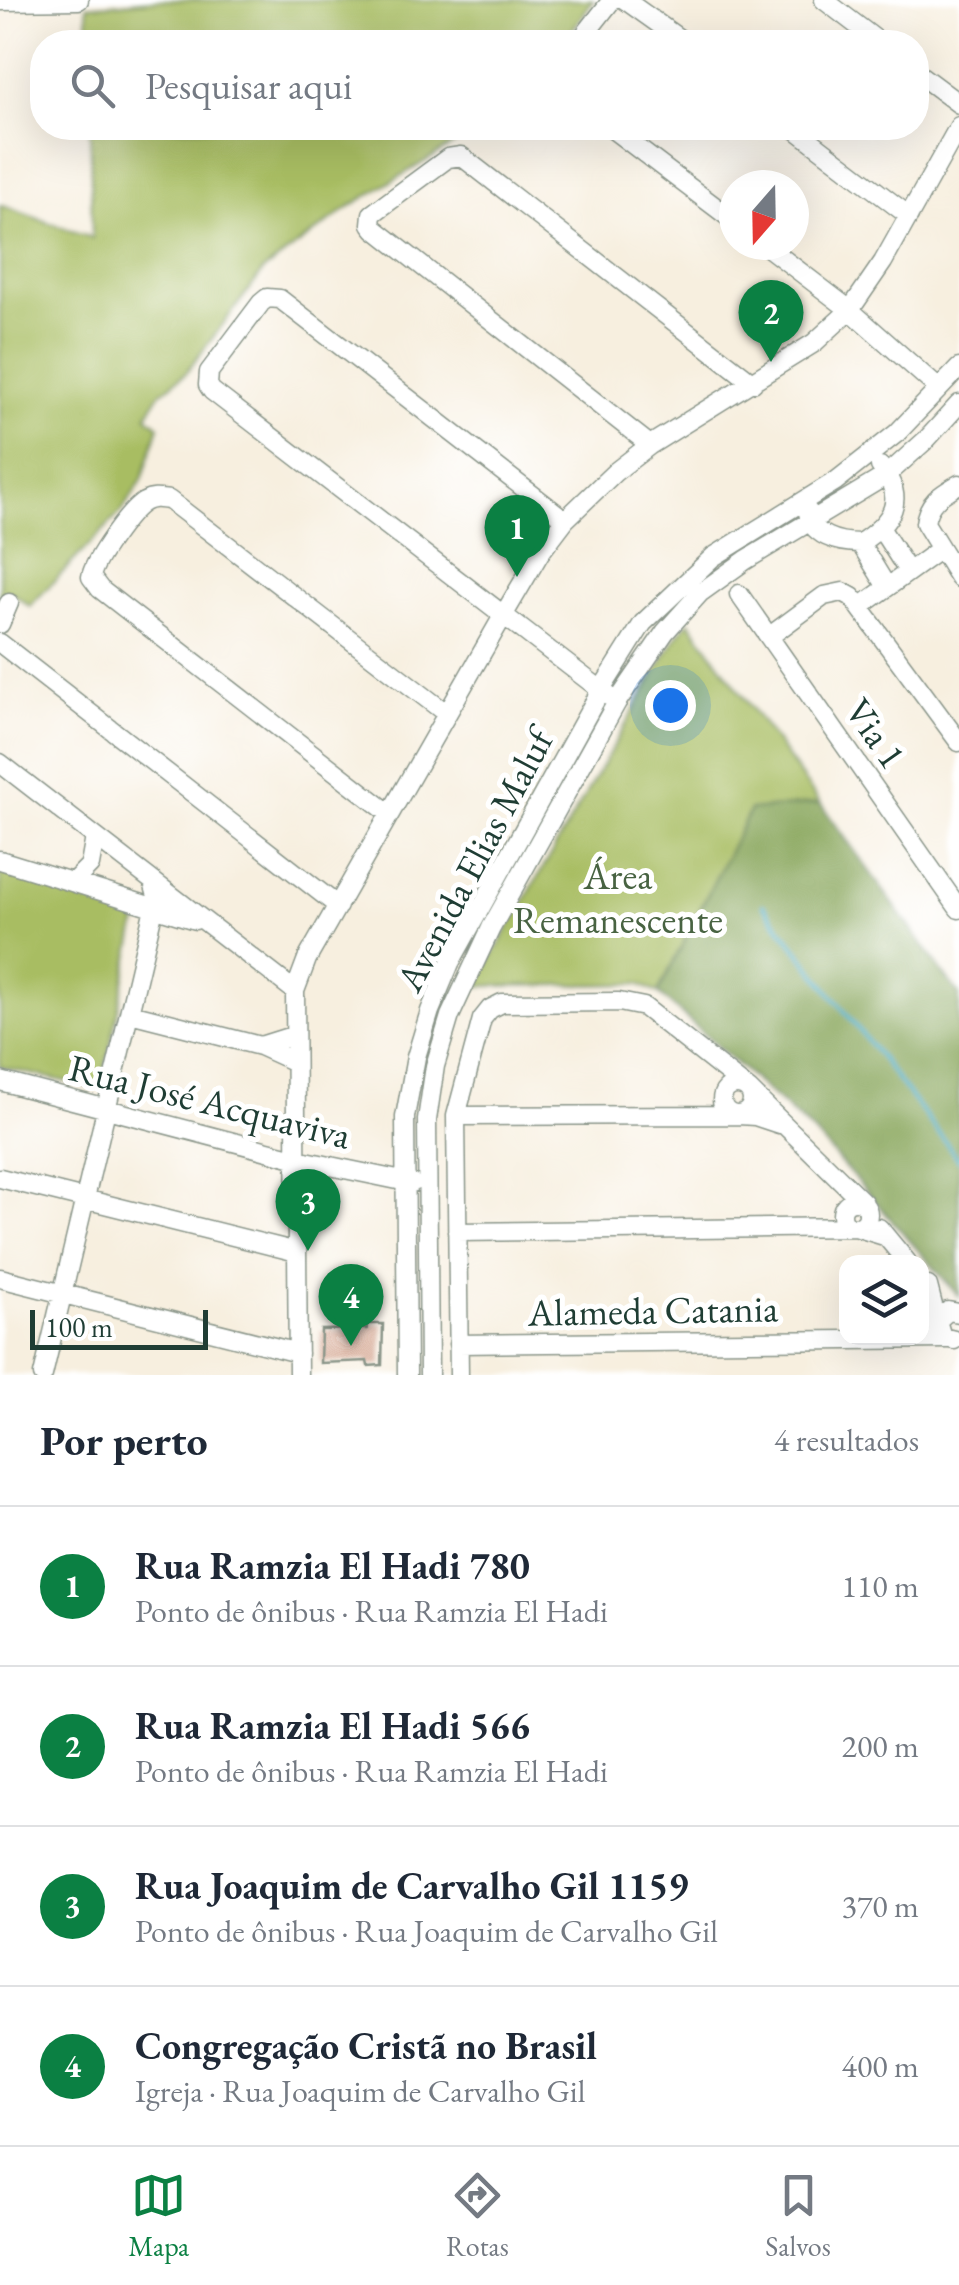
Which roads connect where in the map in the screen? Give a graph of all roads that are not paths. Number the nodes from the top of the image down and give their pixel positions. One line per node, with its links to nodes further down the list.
1 (29, 0): 2 (street); 6 (street)
2 (79, 0)
3 (612, 0): 7 (street)
4 (626, 0): 8 (street)
5 (824, 0): 9 (street)
6 (0, 1)
7 (588, 30)
8 (667, 30)
9 (863, 30)
10 (929, 82): 11 (street)
11 (959, 104)
12 (959, 126): 16 (street)
13 (627, 140): 15 (street)
14 (810, 140): 16 (street)
15 (719, 211)
16 (909, 216): 18 (street)
17 (785, 260): 18 (street)
18 (850, 310): 20 (street); 21 (street)
19 (959, 368): 21 (street, Avenida Elias Maluf)
20 (752, 383): 23 (street); 23 (street)
21 (938, 389): 24 (street, Avenida Elias Maluf)
22 (959, 404): 25 (street, Avenida Elias Maluf)
23 (650, 445): 28 (street)
24 (870, 454): 25 (street); 26 (street, Avenida Elias Maluf)
25 (887, 475): 29 (street, Avenida Elias Maluf); 30 (street)
26 (836, 481): 29 (street); 43 (street, Avenida Elias Maluf)
27 (959, 484): 32 (street)
28 (565, 520): 39 (street); 39 (street)
29 (810, 522): 31 (street); 44 (street, Avenida Elias Maluf)
30 (881, 529): 31 (street); 33 (street)
31 (860, 543): 35 (street)
32 (939, 550): 33 (street); 34 (street)
33 (908, 571): 35 (street)
34 (959, 578)
35 (887, 587): 38 (street)
36 (739, 594): 41 (street, Via 1)
37 (9, 603): 40 (street)
38 (860, 607): 41 (street); 46 (street)
39 (503, 616): 43 (street); 45 (street)
40 (0, 624)
41 (770, 636): 55 (street, Via 1)
42 (0, 643): 53 (street)
43 (601, 690): 44 (street); 74 (street, Avenida Elias Maluf)
44 (617, 702): 75 (street, Avenida Elias Maluf)
45 (447, 714): 48 (street); 48 (street)
46 (959, 742)
47 (0, 764): 49 (street)
48 (390, 814): 53 (street)
49 (95, 837): 51 (street); 52 (street)
50 (0, 860): 51 (street)
51 (73, 882): 54 (street)
52 (153, 882): 54 (street); 56 (street)
53 (338, 906): 57 (street)
54 (154, 908): 56 (street); 58 (street)
55 (959, 909)
56 (207, 924): 57 (street)
57 (295, 991): 59 (street)
58 (130, 1013): 60 (street); 66 (street)
59 (295, 1035): 60 (street); 62 (street)
60 (260, 1046): 62 (street)
61 (711, 1060): 64 (street); 65 (street); 68 (street)
62 (295, 1062): 71 (street)
63 (0, 1081): 66 (street, Rua José Acquaviva)
64 (749, 1090): 65 (street); 67 (street); 70 (street)
65 (723, 1094): 67 (street); 69 (street)
66 (108, 1108): 71 (street, Rua José Acquaviva); 76 (street)
67 (738, 1115): 69 (street); 70 (street)
68 (456, 1116): 69 (street); 81 (street)
69 (693, 1116)
70 (788, 1128): 72 (street)
71 (296, 1158): 74 (street, Rua José Acquaviva); 83 (street)
72 (834, 1175): 77 (street); 78 (street)
73 (0, 1178): 76 (street)
74 (404, 1182): 75 (street); 98 (street, Avenida Elias Maluf)
75 (427, 1183): 99 (street, Avenida Elias Maluf)
76 (85, 1200): 83 (street); 87 (street)
77 (866, 1206): 78 (street); 79 (street); 82 (street)
78 (843, 1209): 79 (street); 80 (street)
79 (855, 1227): 80 (street); 82 (street)
80 (808, 1228): 81 (street)
81 (457, 1232): 94 (street)
82 (884, 1236): 84 (street)
83 (297, 1252): 95 (street)
84 (901, 1255)
85 (0, 1278): 87 (street)
86 (929, 1287): 88 (street)
87 (62, 1294): 95 (street); 96 (street)
88 (959, 1313): 89 (street)
89 (929, 1326)
90 (929, 1332): 93 (street)
91 (839, 1335): 94 (street, Alameda Catania)
92 (929, 1335): 93 (street, Alameda Catania)
93 (955, 1339)
94 (458, 1344): 100 (street)
95 (298, 1352): 97 (street)
96 (43, 1375)
97 (298, 1375)
98 (408, 1375)
99 (429, 1375)
100 (458, 1375)

